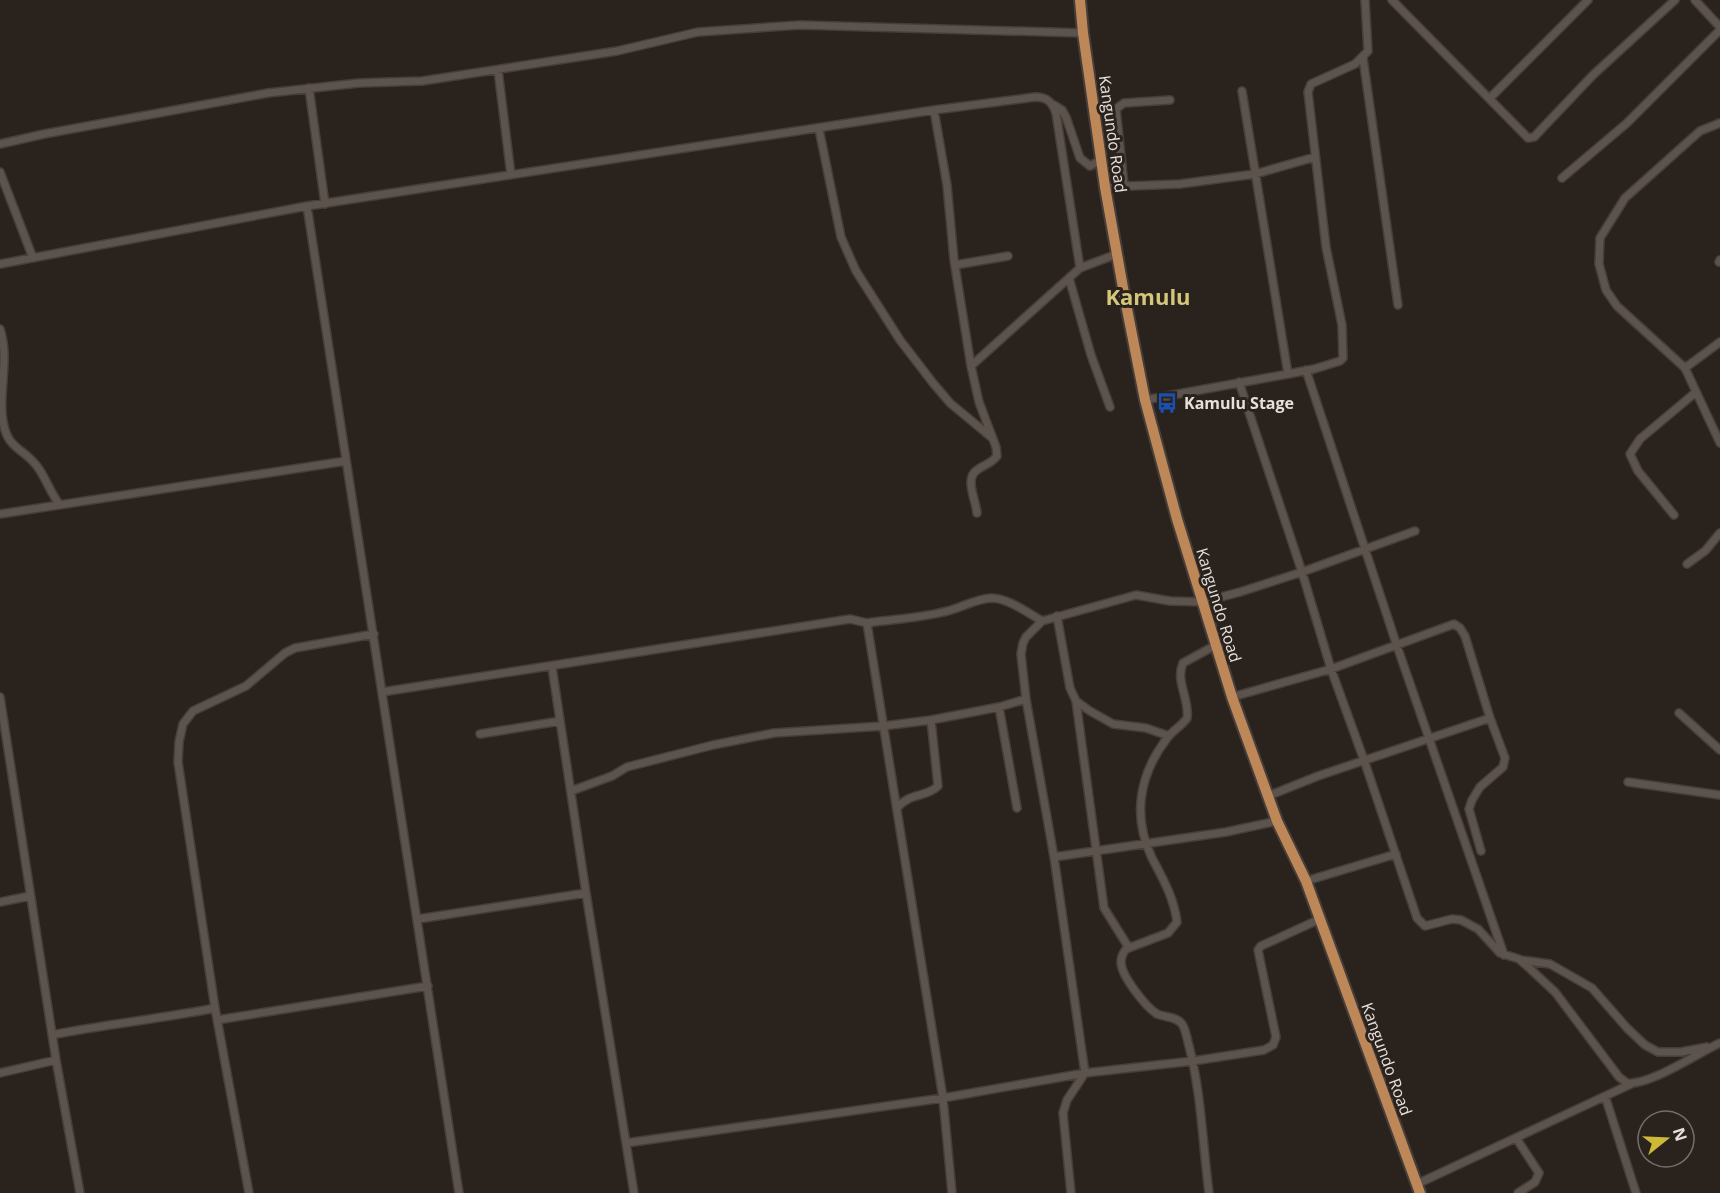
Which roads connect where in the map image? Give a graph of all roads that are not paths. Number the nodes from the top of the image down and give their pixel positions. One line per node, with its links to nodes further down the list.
1 (1080, 0): 8 (highway, Kangundo Road)
2 (1364, 0): 9 (street)
3 (1392, 0): 13 (street)
4 (1588, 0): 13 (street)
5 (1675, 0): 13 (street)
6 (1695, 0): 7 (street)
7 (1720, 29): 25 (street)
8 (1083, 33): 10 (street); 21 (highway, Kangundo Road)
9 (1363, 58): 20 (street); 37 (street)
10 (498, 70): 11 (street); 24 (street)
11 (309, 88): 19 (street); 28 (street)
12 (1242, 91): 23 (street)
13 (1490, 98)
14 (1170, 100): 26 (street)
15 (1053, 104): 16 (street); 21 (street); 35 (street)
16 (934, 110): 18 (street); 34 (street)
17 (1720, 123): 41 (street)
18 (819, 129): 24 (street); 48 (street)
19 (0, 144)
20 (1315, 156): 23 (street); 42 (street)
21 (1101, 160): 27 (highway, Kangundo Road)
22 (0, 172): 32 (street)
23 (1255, 174): 26 (street); 43 (street)
24 (511, 175): 28 (street)
25 (1562, 178)
26 (1124, 185): 27 (street)
27 (1105, 187): 30 (highway, Kangundo Road)
28 (325, 204): 29 (street)
29 (307, 206): 32 (street); 50 (street)
30 (1118, 255): 35 (street); 46 (highway, Kangundo Road)
31 (1008, 256): 34 (street)
32 (33, 258): 33 (street)
33 (0, 264)
34 (955, 265): 40 (street)
35 (1080, 268): 36 (street)
36 (1069, 278): 40 (street); 47 (street)
37 (1398, 305)
38 (0, 330): 51 (street)
39 (1720, 342): 41 (street)
40 (971, 366): 48 (street)
41 (1685, 368): 45 (street)
42 (1306, 370): 43 (street); 57 (street)
43 (1288, 374): 44 (street)
44 (1239, 382): 46 (street); 59 (street)
45 (1696, 392): 49 (street); 54 (street)
46 (1145, 400): 60 (highway, Kangundo Road)
47 (1110, 407)
48 (993, 439): 52 (street)
49 (1720, 443)
50 (346, 461): 51 (street); 64 (street)
51 (60, 505): 53 (street)
52 (976, 513)
53 (0, 514)
54 (1674, 515)
55 (1415, 531): 57 (street)
56 (1720, 533): 58 (street)
57 (1365, 550): 59 (street); 66 (street)
58 (1687, 564)
59 (1302, 572): 60 (street); 68 (street)
60 (1202, 602): 61 (street); 65 (highway, Kangundo Road)
61 (1057, 616): 62 (street); 73 (street)
62 (1042, 621): 63 (street); 72 (street)
63 (867, 623): 67 (street); 79 (street)
64 (374, 634): 69 (street); 109 (street)
65 (1216, 645): 71 (highway, Kangundo Road); 81 (street)
66 (1397, 646): 68 (street); 76 (street); 82 (street)
67 (552, 667): 69 (street); 78 (street)
68 (1331, 669): 71 (street); 84 (street)
69 (382, 692): 103 (street)
70 (0, 697): 101 (street)
71 (1232, 697): 88 (highway, Kangundo Road)
72 (1026, 699): 74 (street); 98 (street)
73 (1076, 701): 81 (street); 95 (street)
74 (999, 707): 77 (street); 90 (street)
75 (1679, 713): 83 (street)
76 (1490, 718): 82 (street); 91 (street)
77 (931, 720): 79 (street); 89 (street)
78 (560, 721): 80 (street); 86 (street)
79 (884, 726): 86 (street); 89 (street)
80 (480, 734)
81 (1168, 736): 94 (street)
82 (1429, 739): 84 (street); 92 (street)
83 (1720, 750)
84 (1364, 760): 88 (street); 97 (street)
85 (1628, 782): 87 (street)
86 (571, 791): 100 (street)
87 (1720, 795)
88 (1268, 796): 93 (highway, Kangundo Road)
89 (897, 808): 120 (street)
90 (1017, 808)
91 (1469, 808): 92 (street); 96 (street)
92 (1456, 818): 106 (street)
93 (1277, 821): 94 (street); 99 (highway, Kangundo Road)
94 (1145, 843): 95 (street); 105 (street)
95 (1096, 850): 98 (street); 105 (street)
96 (1481, 851)
97 (1396, 855): 99 (street); 106 (street)
98 (1054, 857): 117 (street)
99 (1306, 881): 104 (highway, Kangundo Road)
100 (586, 893): 103 (street); 122 (street)
101 (30, 896): 102 (street); 111 (street)
102 (0, 902)
103 (418, 919): 108 (street)
104 (1320, 919): 115 (street); 123 (highway, Kangundo Road)
105 (1129, 948): 115 (street)
106 (1505, 956): 107 (street)
107 (1519, 959): 113 (street); 118 (street)
108 (428, 986): 110 (street); 126 (street)
109 (216, 1008): 110 (street); 111 (street)
110 (218, 1020): 125 (street)
111 (52, 1035): 114 (street)
112 (1720, 1043): 113 (street)
113 (1711, 1047): 118 (street)
114 (56, 1060): 116 (street); 124 (street)
115 (1193, 1061): 117 (street); 130 (street)
116 (0, 1073)
117 (1085, 1073): 120 (street); 129 (street)
118 (1631, 1084): 119 (street)
119 (1605, 1096): 121 (street); 132 (street)
120 (943, 1098): 122 (street); 128 (street)
121 (1516, 1138): 123 (street); 131 (street)
122 (626, 1143): 127 (street)
123 (1419, 1189)
124 (80, 1193)
125 (249, 1193)
126 (459, 1193)
127 (634, 1193)
128 (952, 1193)
129 (1071, 1193)
130 (1209, 1193)
131 (1518, 1193)
132 (1636, 1193)

